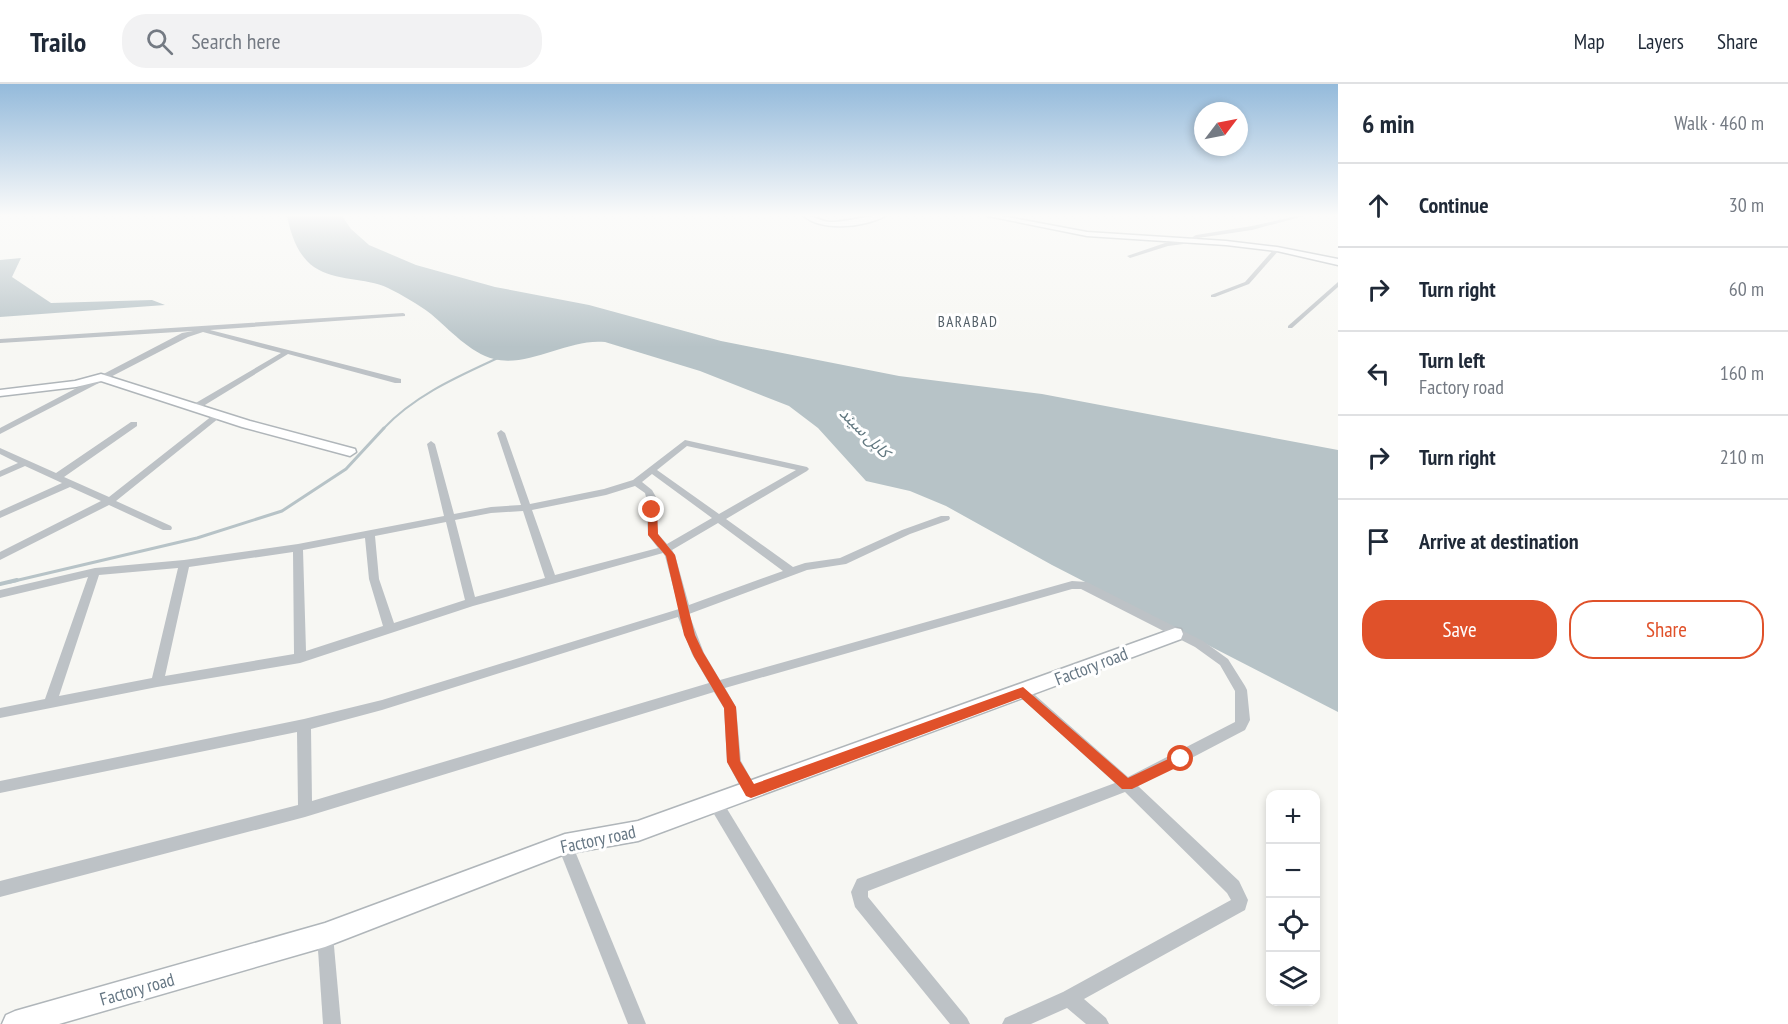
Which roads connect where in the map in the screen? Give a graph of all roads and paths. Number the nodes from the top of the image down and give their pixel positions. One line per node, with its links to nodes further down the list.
1 (1267, 260): 3 (street)
2 (1338, 284): 5 (street)
3 (1213, 296)
4 (403, 315): 6 (street)
5 (1290, 327)
6 (0, 341)
7 (287, 352): 8 (street); 9 (street); 11 (street)
8 (102, 377): 10 (street); 11 (street); 14 (street)
9 (398, 381)
10 (0, 393)
11 (197, 406): 12 (street)
12 (220, 414): 18 (street); 25 (street)
13 (134, 424): 22 (street)
14 (0, 430)
15 (501, 433): 26 (street)
16 (431, 444): 29 (street)
17 (0, 451): 19 (street)
18 (350, 452)
19 (24, 463): 21 (street); 22 (street)
20 (652, 470): 23 (street); 28 (street); 28 (street)
21 (0, 474)
22 (56, 478): 24 (street)
23 (636, 482): 26 (street); 34 (street)
24 (71, 483): 25 (street); 27 (street)
25 (110, 501): 31 (street); 35 (street)
26 (528, 508): 29 (street); 39 (street)
27 (0, 515)
28 (717, 517): 34 (street); 38 (street)
29 (450, 518): 32 (street); 41 (street)
30 (945, 518): 38 (street)
31 (166, 528)
32 (370, 533): 33 (street); 43 (street)
33 (298, 549): 36 (street); 45 (street)
34 (666, 549): 39 (street); 42 (street)
35 (0, 556)
36 (184, 564): 37 (street); 46 (street)
37 (95, 572): 40 (street); 49 (street)
38 (792, 572): 42 (street)
39 (551, 579): 41 (street)
40 (0, 594)
41 (471, 602): 43 (street)
42 (685, 611): 47 (street); 51 (street)
43 (390, 629): 45 (street)
44 (1175, 634): 47 (street); 48 (street, Factory road); 52 (street)
45 (300, 658): 46 (street)
46 (157, 682): 49 (street)
47 (719, 685): 54 (street); 56 (street)
48 (1023, 692): 52 (street); 54 (street, Factory road)
49 (50, 704): 50 (street)
50 (0, 713)
51 (304, 724): 53 (street); 56 (street)
52 (1127, 785): 60 (street); 65 (street)
53 (0, 787)
54 (751, 792): 55 (street, Factory road)
55 (716, 804): 57 (street, Factory road); 64 (street)
56 (305, 810): 58 (street)
57 (565, 844): 59 (street, Factory road); 63 (street)
58 (0, 889)
59 (325, 935): 61 (street, Factory road); 62 (street)
60 (1070, 998): 66 (street); 67 (street)
61 (15, 1024)
62 (332, 1024)
63 (638, 1024)
64 (849, 1024)
65 (961, 1024)
66 (1011, 1024)
67 (1100, 1024)

